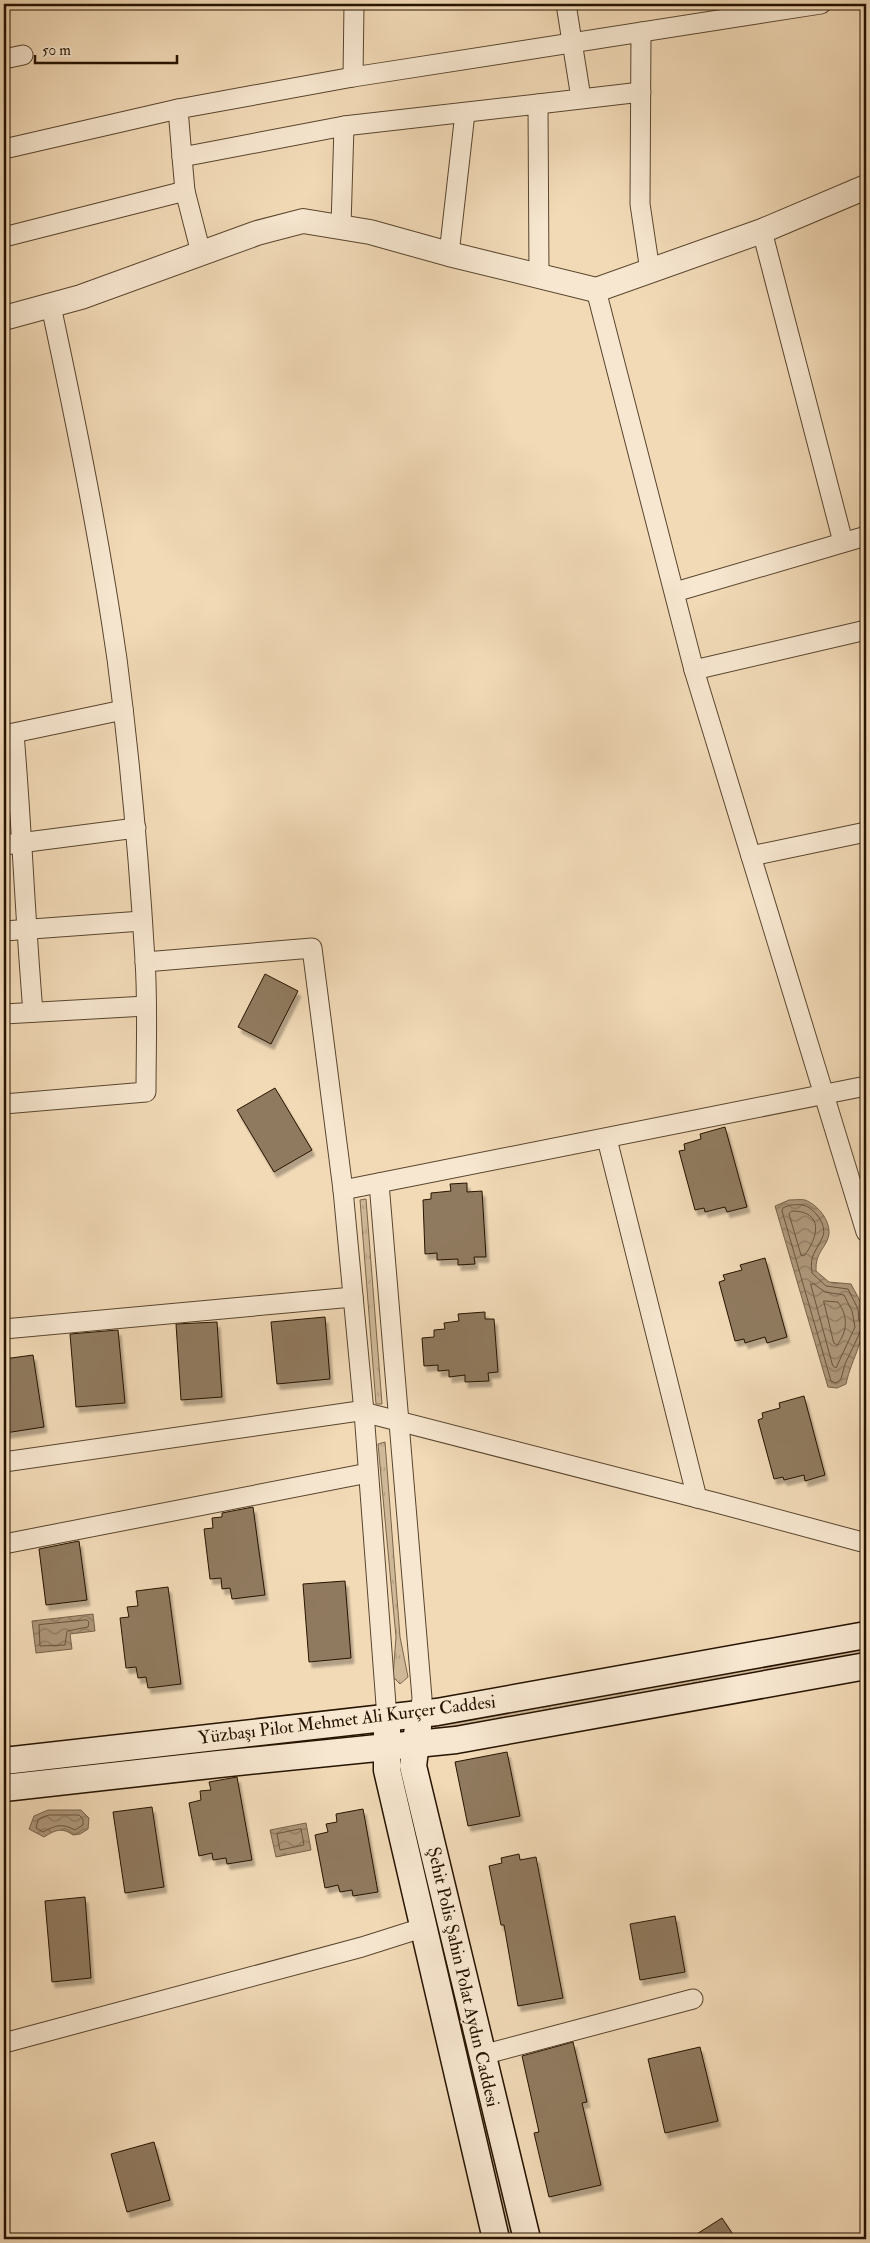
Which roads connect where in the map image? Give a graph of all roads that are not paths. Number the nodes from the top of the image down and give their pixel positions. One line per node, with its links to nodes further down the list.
1 (354, 4): 8 (street)
2 (566, 4): 5 (street)
3 (821, 4): 4 (street)
4 (641, 32): 5 (street); 9 (street)
5 (572, 44): 8 (street); 10 (street)
6 (22, 55): 7 (street)
7 (4, 60)
8 (353, 77): 12 (street)
9 (641, 92): 10 (street); 24 (street)
10 (581, 98): 11 (street)
11 (538, 104): 13 (street); 25 (street)
12 (178, 109): 15 (street); 16 (street)
13 (465, 112): 14 (street); 23 (street)
14 (344, 126): 16 (street); 19 (street)
15 (4, 149)
16 (182, 157): 18 (street)
17 (866, 187): 20 (street)
18 (185, 191): 21 (street); 22 (street)
19 (341, 226): 22 (street); 23 (street)
20 (762, 231): 24 (street); 30 (street)
21 (4, 237)
22 (201, 253): 27 (street)
23 (449, 254): 25 (street)
24 (650, 271): 26 (street)
25 (539, 276): 26 (street)
26 (596, 290): 31 (street)
27 (51, 306): 28 (street); 34 (street)
28 (4, 318)
29 (866, 536): 30 (street)
30 (843, 542): 31 (street)
31 (675, 592): 33 (street)
32 (866, 630): 33 (street)
33 (694, 670): 40 (street)
34 (123, 710): 35 (street); 36 (street)
35 (9, 735): 38 (street)
36 (136, 828): 38 (street); 41 (street)
37 (866, 832): 40 (street)
38 (23, 843): 39 (street); 42 (street)
39 (4, 845)
40 (751, 856): 49 (street)
41 (142, 921): 42 (street); 44 (street)
42 (26, 930): 43 (street); 46 (street)
43 (4, 931)
44 (146, 962): 45 (street); 53 (street)
45 (146, 1006): 46 (street); 50 (street)
46 (33, 1012): 47 (street)
47 (4, 1014)
48 (866, 1086): 49 (street)
49 (824, 1094): 51 (street); 54 (street)
50 (4, 1104)
51 (607, 1139): 52 (street); 61 (street)
52 (379, 1183): 53 (street); 58 (street)
53 (343, 1190): 55 (street)
54 (866, 1232)
55 (353, 1298): 56 (street); 57 (street)
56 (4, 1329)
57 (364, 1412): 58 (street); 59 (street); 60 (street)
58 (398, 1422): 61 (street); 66 (street)
59 (4, 1462)
60 (368, 1472): 63 (street); 67 (street)
61 (697, 1498): 62 (street)
62 (866, 1543)
63 (4, 1544)
64 (866, 1635): 66 (main road, Yüzbaşı Pilot Mehmet Ali Kurçer Caddesi)
65 (866, 1666): 68 (main road, Yüzbaşı Pilot Mehmet Ali Kurçer Caddesi)
66 (420, 1714): 67 (main road, Yüzbaşı Pilot Mehmet Ali Kurçer Caddesi); 68 (main road, Şehit Polis Şahin Polat Aydın Caddesi)
67 (387, 1718): 69 (main road, Şehit Polis Şahin Polat Aydın Caddesi); 70 (main road, Yüzbaşı Pilot Mehmet Ali Kurçer Caddesi)
68 (416, 1744): 69 (main road, Yüzbaşı Pilot Mehmet Ali Kurçer Caddesi); 75 (main road, Şehit Polis Şahin Polat Aydın Caddesi)
69 (387, 1747): 71 (main road, Yüzbaşı Pilot Mehmet Ali Kurçer Caddesi); 72 (main road, Şehit Polis Şahin Polat Aydın Caddesi)
70 (4, 1761)
71 (4, 1788)
72 (425, 1927): 74 (street); 76 (main road, Şehit Polis Şahin Polat Aydın Caddesi)
73 (693, 2000): 75 (street)
74 (4, 2043)
75 (482, 2055): 77 (main road, Şehit Polis Şahin Polat Aydın Caddesi)
76 (496, 2239)
77 (527, 2239)

